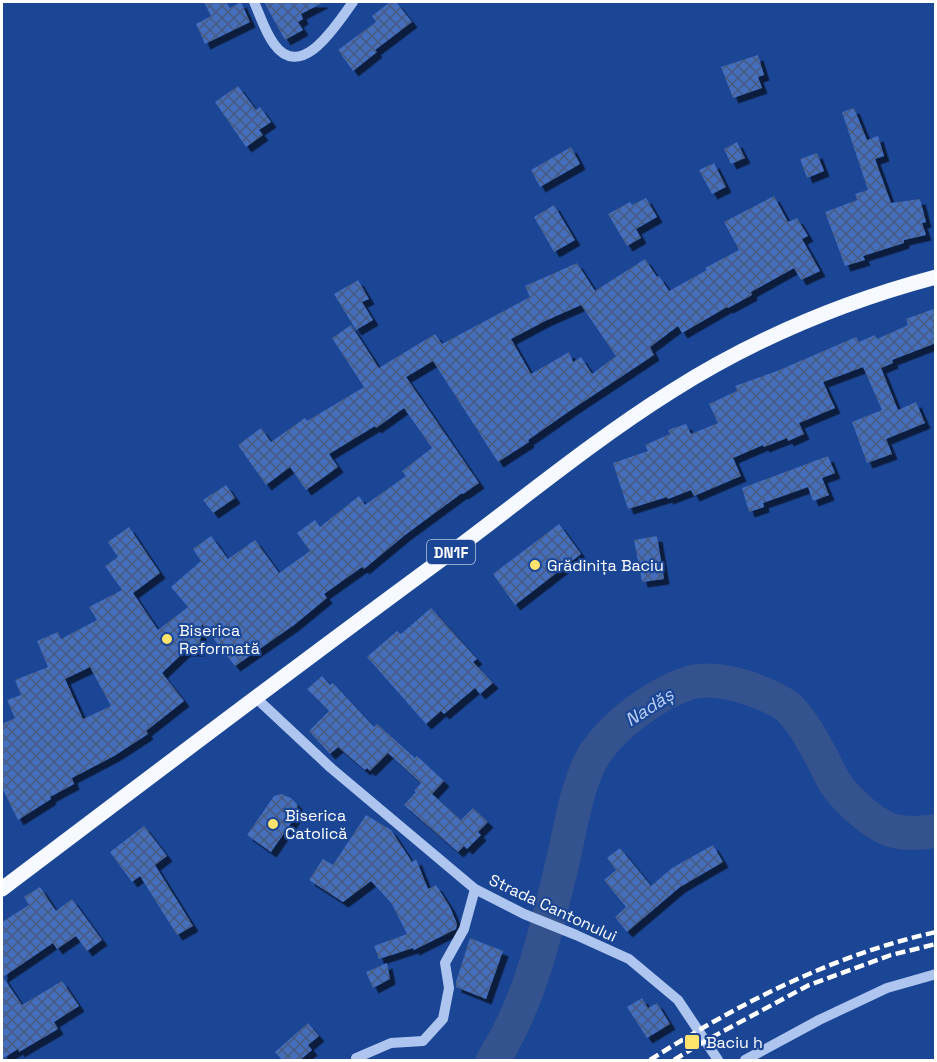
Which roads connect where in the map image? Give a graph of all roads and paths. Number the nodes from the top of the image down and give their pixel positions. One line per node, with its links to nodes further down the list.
1 (254, 2): 2 (street)
2 (353, 2)
3 (936, 277): 4 (main road, DN1F)
4 (255, 697): 5 (street, Strada Cantonului); 6 (main road, DN1F)
5 (475, 889): 8 (street); 9 (street, Strada Cantonului)
6 (2, 890)
7 (936, 974): 10 (street)
8 (356, 1058)
9 (718, 1060)
10 (745, 1060)

